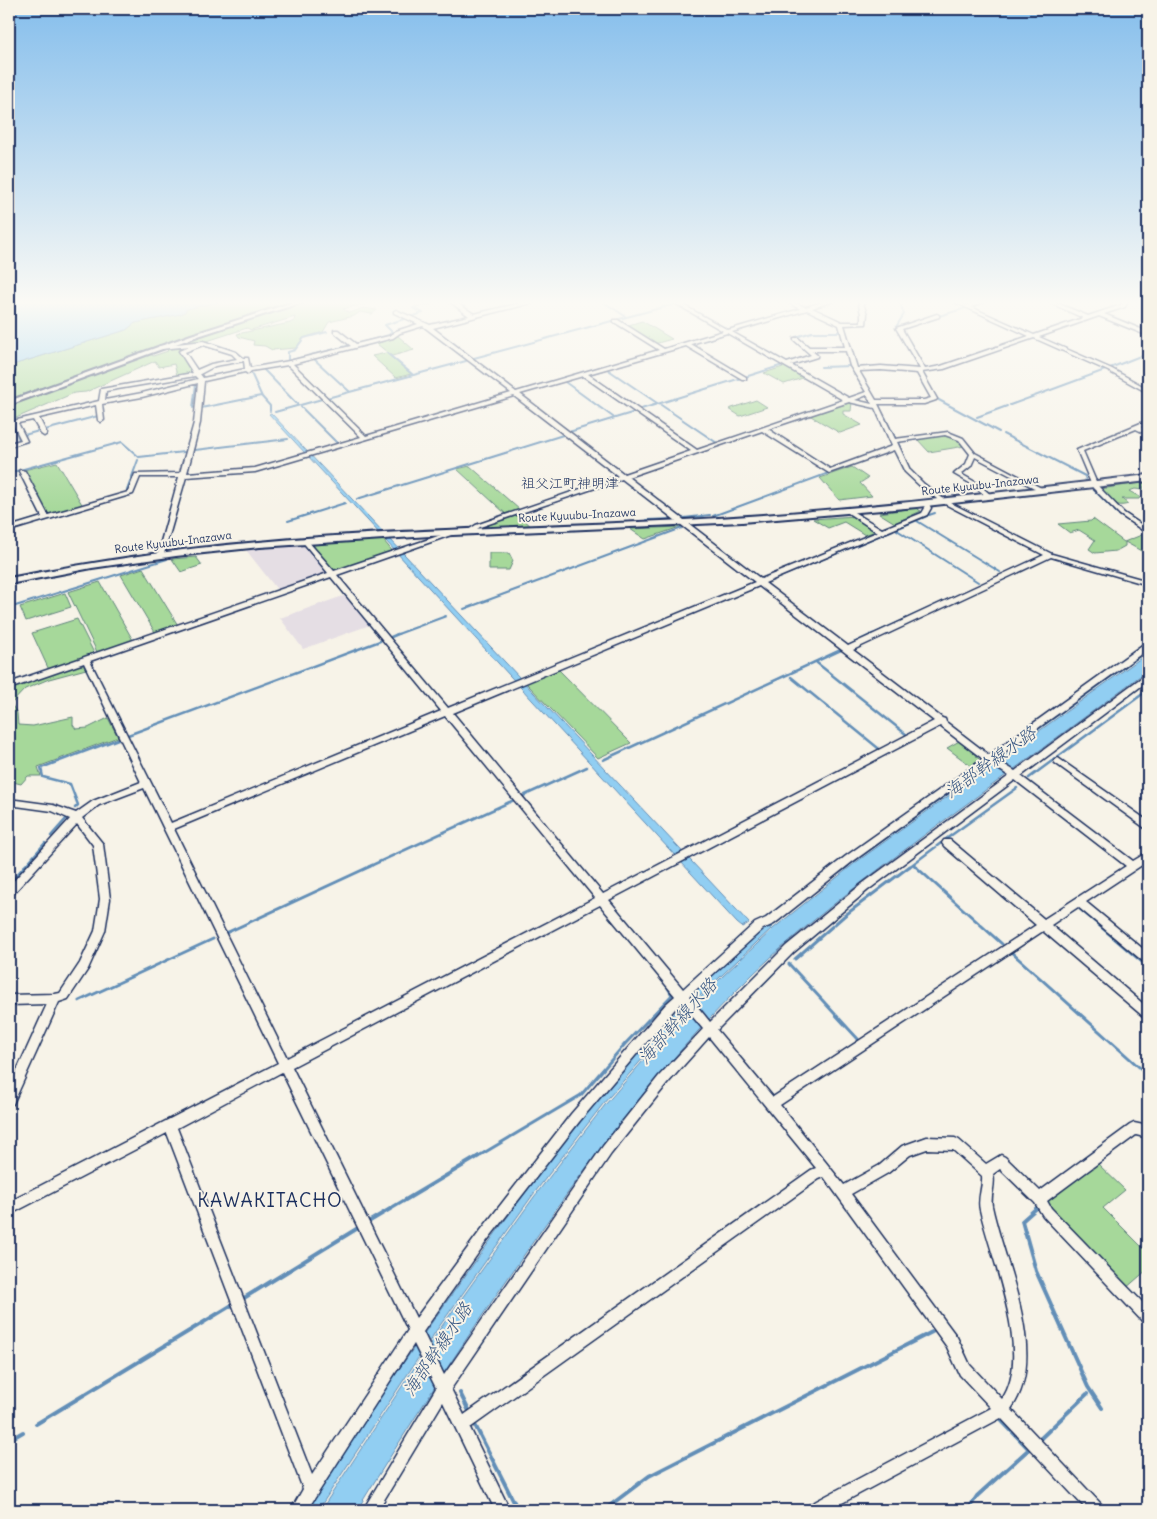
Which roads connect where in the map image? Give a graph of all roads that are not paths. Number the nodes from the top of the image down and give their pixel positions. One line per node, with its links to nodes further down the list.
1 (93, 372): 22 (street)
2 (199, 372): 12 (street)
3 (248, 372): 15 (street)
4 (298, 372): 32 (street)
5 (485, 372): 19 (street)
6 (591, 372): 13 (street)
7 (734, 372): 14 (street)
8 (799, 372): 21 (street)
9 (856, 372): 18 (street)
10 (922, 372): 24 (street)
11 (1113, 372): 17 (street)
12 (196, 374): 15 (street); 16 (street)
13 (584, 374): 19 (street); 35 (street)
14 (744, 378)
15 (201, 380): 20 (street); 38 (street)
16 (140, 383): 20 (street); 23 (street)
17 (1148, 391)
18 (869, 393): 21 (street); 24 (street)
19 (514, 394): 32 (street); 39 (street)
20 (142, 396): 23 (street)
21 (848, 400): 24 (street); 29 (street)
22 (9, 403)
23 (100, 403): 25 (street); 26 (street)
24 (876, 404): 33 (street)
25 (35, 417): 31 (street); 34 (street)
26 (101, 420)
27 (1148, 422): 28 (street)
28 (1136, 427): 30 (street); 41 (street)
29 (763, 429): 33 (street); 35 (street)
30 (1148, 433)
31 (44, 434)
32 (365, 438): 38 (street)
33 (894, 444): 36 (street); 44 (street)
34 (9, 445)
35 (696, 452): 39 (street)
36 (973, 454): 42 (street); 43 (street)
37 (22, 471): 47 (street)
38 (183, 475): 47 (street); 56 (street)
39 (623, 477): 48 (street); 52 (street)
40 (1148, 478): 41 (main road, Route Kyuubu-Inazawa)
41 (1094, 484): 42 (main road, Route Kyuubu-Inazawa); 51 (street)
42 (1042, 490): 43 (main road, Route Kyuubu-Inazawa)
43 (989, 496): 44 (main road, Route Kyuubu-Inazawa)
44 (943, 501): 45 (main road, Route Kyuubu-Inazawa); 55 (street)
45 (926, 503): 46 (main road, Route Kyuubu-Inazawa); 50 (street)
46 (850, 512): 48 (main road, Route Kyuubu-Inazawa); 50 (street)
47 (46, 518): 49 (street)
48 (684, 523): 52 (main road, Route Kyuubu-Inazawa); 59 (street)
49 (9, 529)
50 (882, 532): 59 (street)
51 (1148, 532)
52 (467, 533): 53 (main road, Route Kyuubu-Inazawa)
53 (449, 534): 54 (main road, Route Kyuubu-Inazawa); 57 (street)
54 (305, 540): 56 (main road, Route Kyuubu-Inazawa); 57 (street)
55 (1050, 554): 60 (street); 62 (street)
56 (161, 556): 58 (main road, Route Kyuubu-Inazawa)
57 (333, 576): 63 (street); 66 (street)
58 (9, 581)
59 (761, 582): 62 (street); 66 (street)
60 (1148, 583)
61 (1148, 645): 68 (street)
62 (848, 649): 67 (street)
63 (86, 660): 65 (street); 71 (street)
64 (1148, 677): 70 (street)
65 (9, 686)
66 (447, 712): 75 (street); 80 (street)
67 (942, 721): 68 (street); 80 (street)
68 (990, 759): 70 (street); 84 (street)
69 (1058, 761): 74 (street)
70 (1016, 776): 78 (street); 88 (street)
71 (146, 784): 73 (street); 75 (street)
72 (9, 802): 73 (street)
73 (76, 818): 79 (street); 85 (street)
74 (1148, 826)
75 (168, 828): 89 (street)
76 (947, 843): 82 (street)
77 (1148, 856): 78 (street)
78 (1133, 866): 81 (street)
79 (9, 892)
80 (602, 899): 84 (street); 89 (street)
81 (1079, 902): 82 (street); 83 (street)
82 (1043, 925): 87 (street); 91 (street)
83 (1148, 959)
84 (683, 996): 88 (street); 100 (street)
85 (55, 999): 86 (street); 90 (street)
86 (9, 1000)
87 (1148, 1014)
88 (710, 1030): 91 (street); 101 (street)
89 (285, 1066): 92 (street); 100 (street)
90 (9, 1100)
91 (772, 1104): 94 (street)
92 (170, 1126): 98 (street); 104 (street)
93 (1148, 1132): 97 (street)
94 (826, 1170): 96 (street); 103 (street)
95 (986, 1172): 96 (street); 97 (street); 102 (street)
96 (842, 1193): 102 (street)
97 (1039, 1199): 99 (street)
98 (9, 1210)
99 (1148, 1317)
100 (416, 1334): 101 (street); 104 (street)
101 (441, 1385): 103 (street); 106 (street)
102 (1002, 1410): 108 (street); 109 (street)
103 (462, 1426): 107 (street)
104 (311, 1490): 105 (street)
105 (298, 1510)
106 (370, 1510)
107 (504, 1510)
108 (814, 1510)
109 (1097, 1510)

